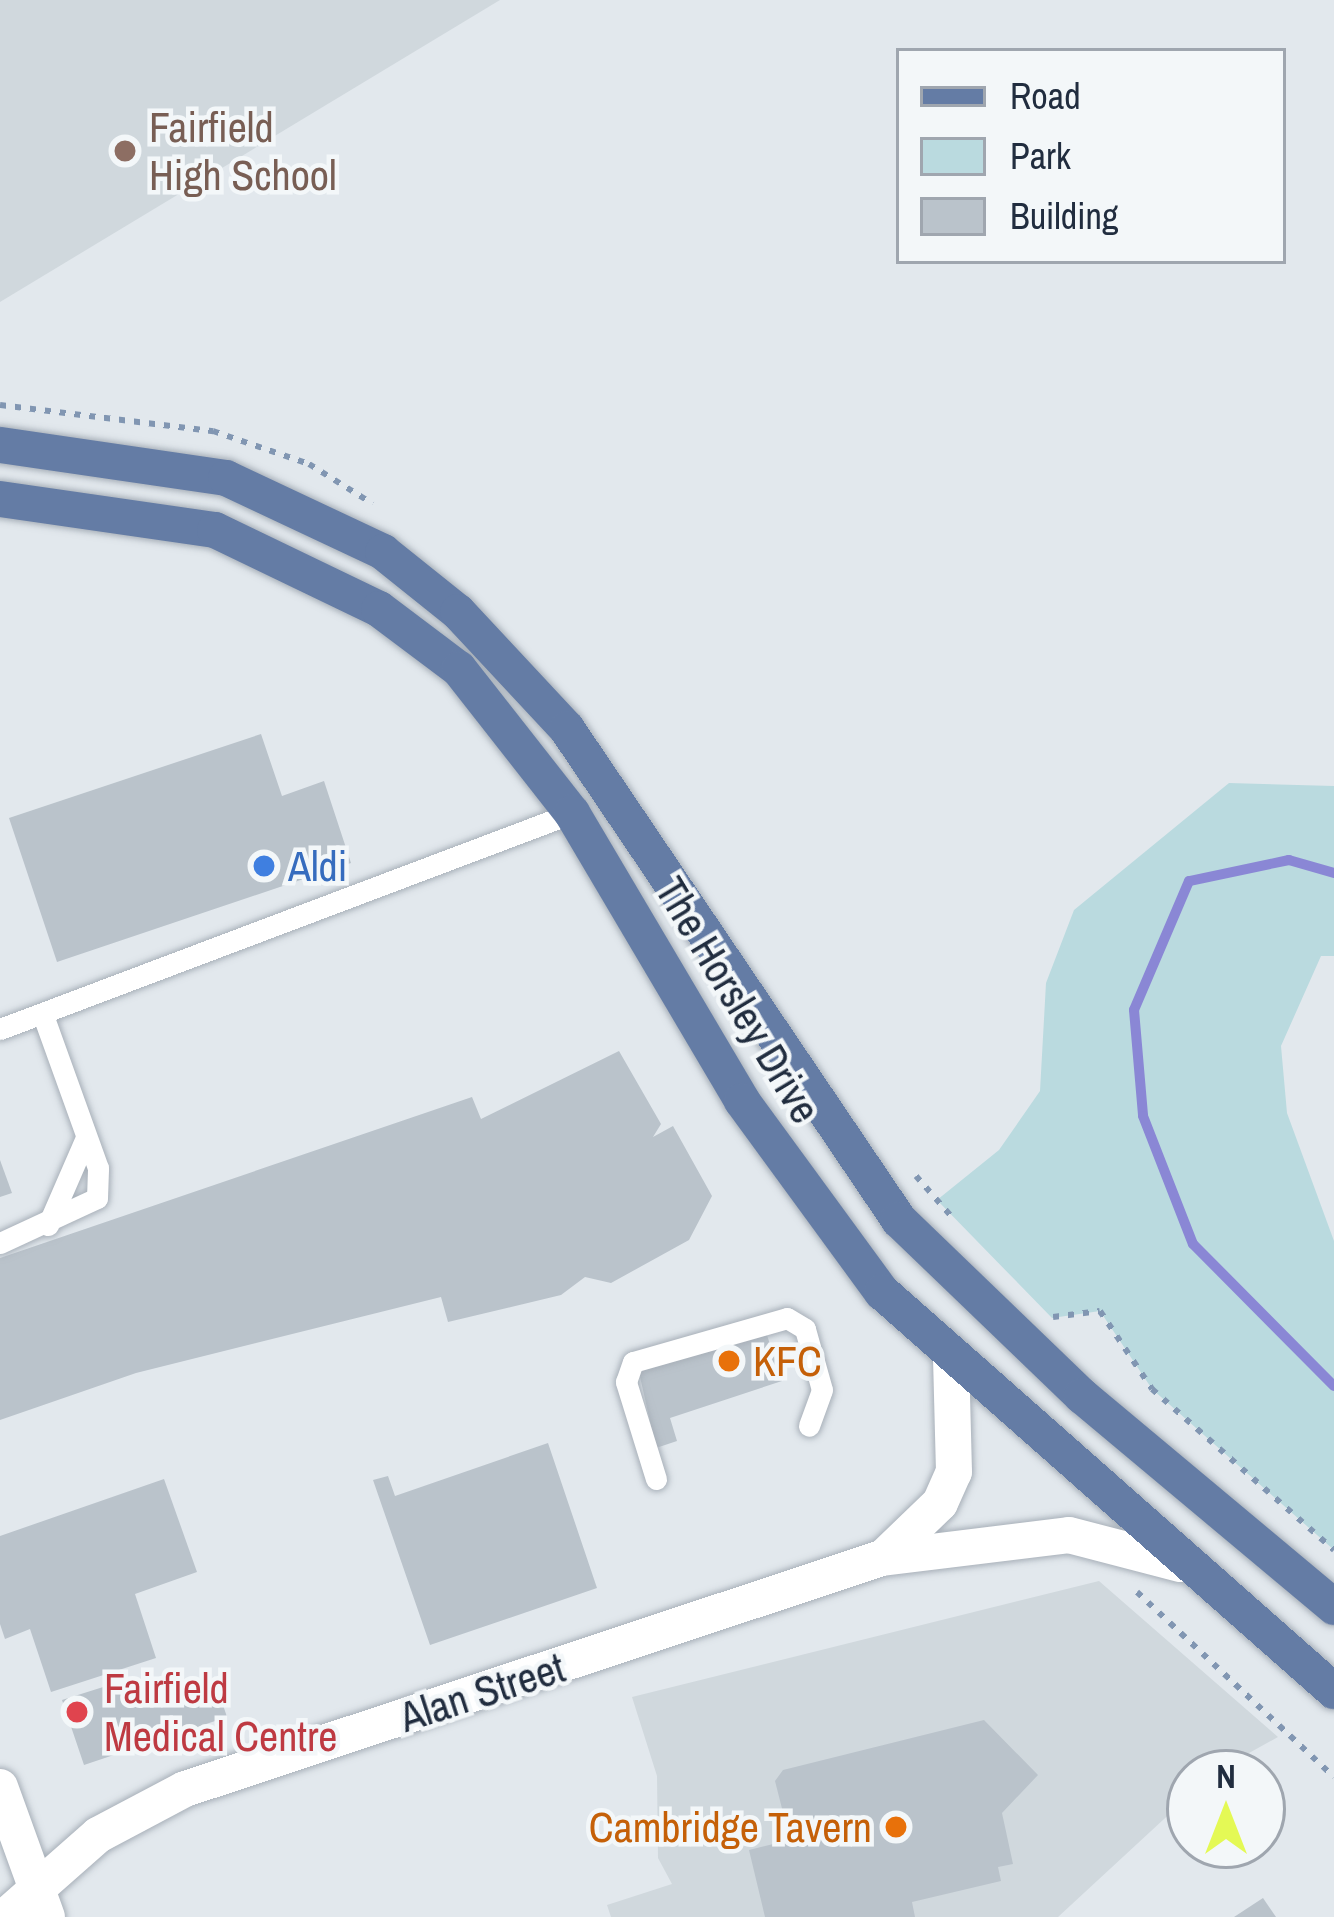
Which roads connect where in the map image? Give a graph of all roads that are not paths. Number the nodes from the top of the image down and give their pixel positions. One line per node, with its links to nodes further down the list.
1 (0, 445): 12 (main road, The Horsley Drive)
2 (0, 499): 3 (main road, The Horsley Drive)
3 (572, 813): 4 (lane); 7 (main road, The Horsley Drive)
4 (43, 1015): 5 (lane); 6 (lane)
5 (0, 1029)
6 (0, 1243)
7 (951, 1356): 10 (street, Alan Street); 11 (main road, The Horsley Drive)
8 (809, 1426): 9 (lane)
9 (656, 1479)
10 (882, 1558): 11 (street, Alan Street); 15 (street, Alan Street)
11 (1180, 1564): 13 (main road, The Horsley Drive)
12 (1334, 1607)
13 (1334, 1691)
14 (0, 1787): 15 (street)
15 (41, 1903): 16 (street, Alan Street)
16 (5, 1917)

